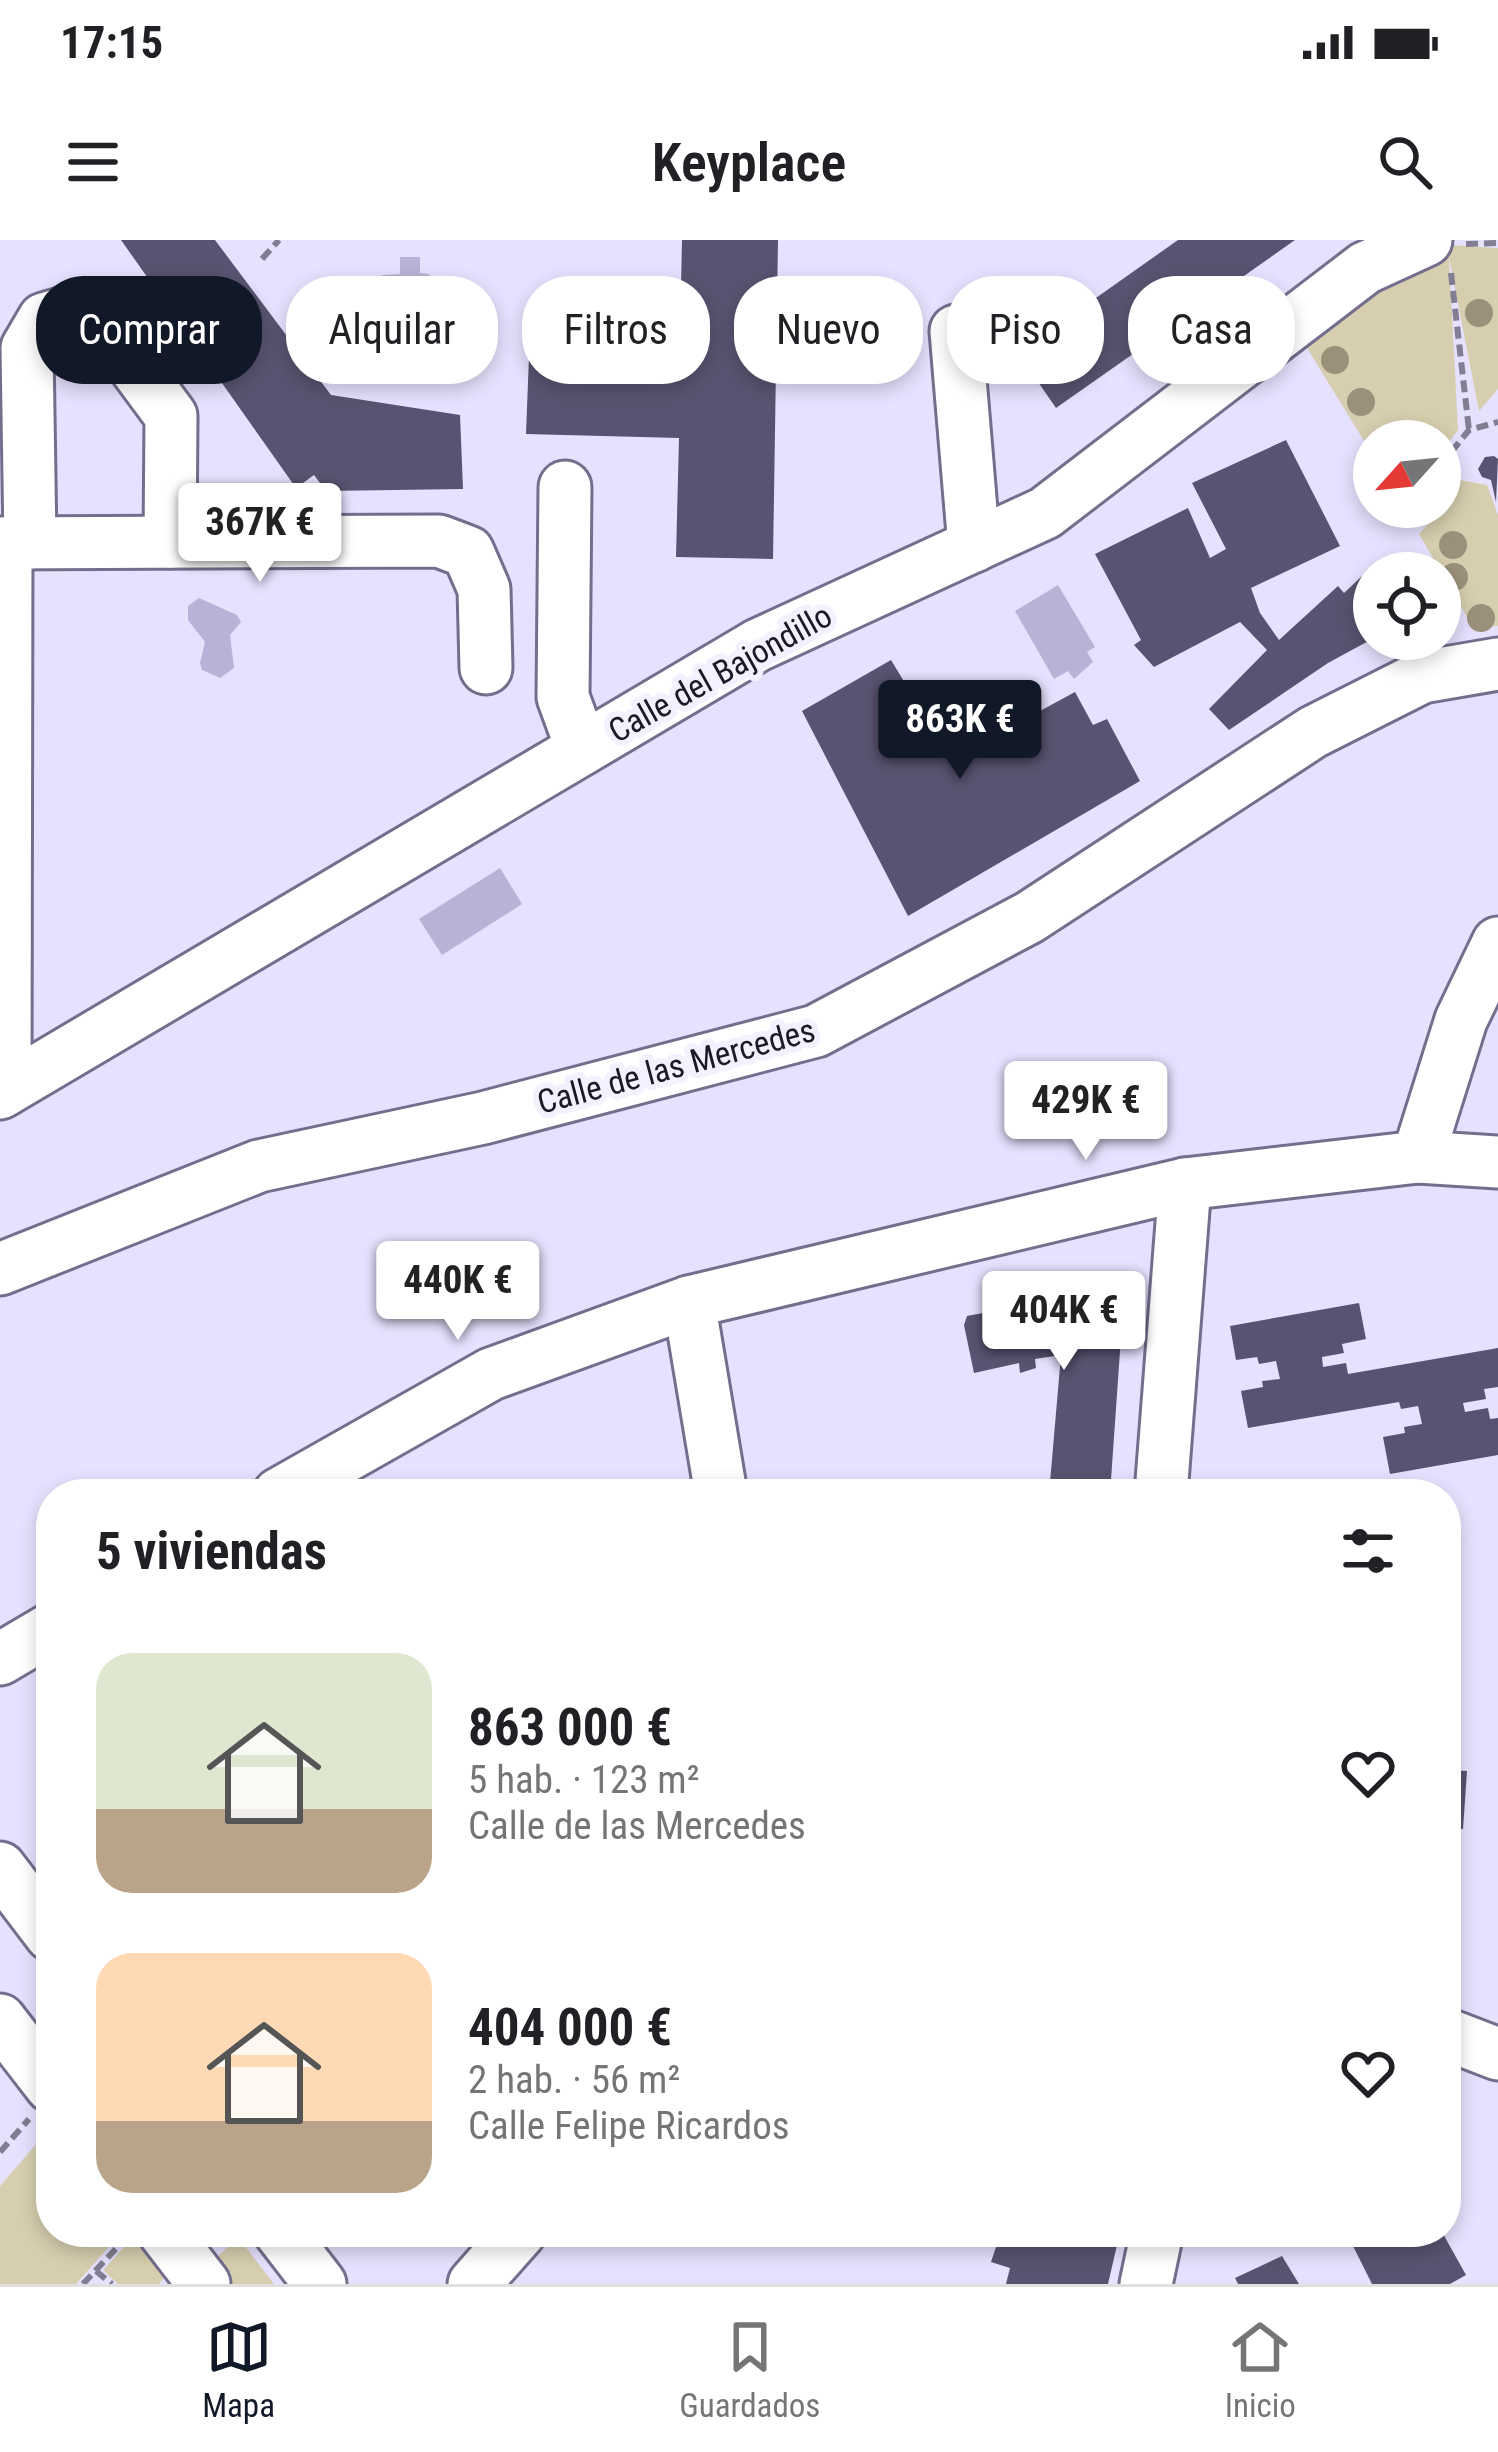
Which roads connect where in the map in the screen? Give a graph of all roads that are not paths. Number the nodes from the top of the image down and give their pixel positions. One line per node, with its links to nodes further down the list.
1 (1438, 254): 6 (street, Calle del Bajondillo)
2 (960, 384): 6 (street)
3 (565, 487): 9 (street)
4 (170, 542): 5 (street); 5 (street); 8 (street)
5 (12, 543): 11 (street)
6 (974, 546): 9 (street, Calle del Bajondillo)
7 (1498, 664): 15 (street, Calle de las Mercedes)
8 (486, 668)
9 (582, 749): 11 (street, Calle del Bajondillo)
10 (1498, 943): 12 (street)
11 (3, 1091)
12 (1418, 1157): 13 (street); 14 (street)
13 (1498, 1162)
14 (1185, 1184): 16 (street); 19 (street)
15 (0, 1269)
16 (689, 1302): 17 (street); 18 (street)
17 (310, 1479)
18 (718, 1479)
19 (1162, 1479)
20 (36, 1638): 21 (street)
21 (0, 1659)
22 (0, 1868): 23 (street)
23 (36, 1915)
24 (0, 2020): 27 (street)
25 (1461, 2039): 26 (street)
26 (1498, 2054)
27 (36, 2067)
28 (176, 2247): 32 (street)
29 (292, 2247): 33 (street)
30 (506, 2247): 34 (street)
31 (1154, 2247): 35 (street)
32 (204, 2284)
33 (320, 2284)
34 (473, 2284)
35 (1146, 2284)

